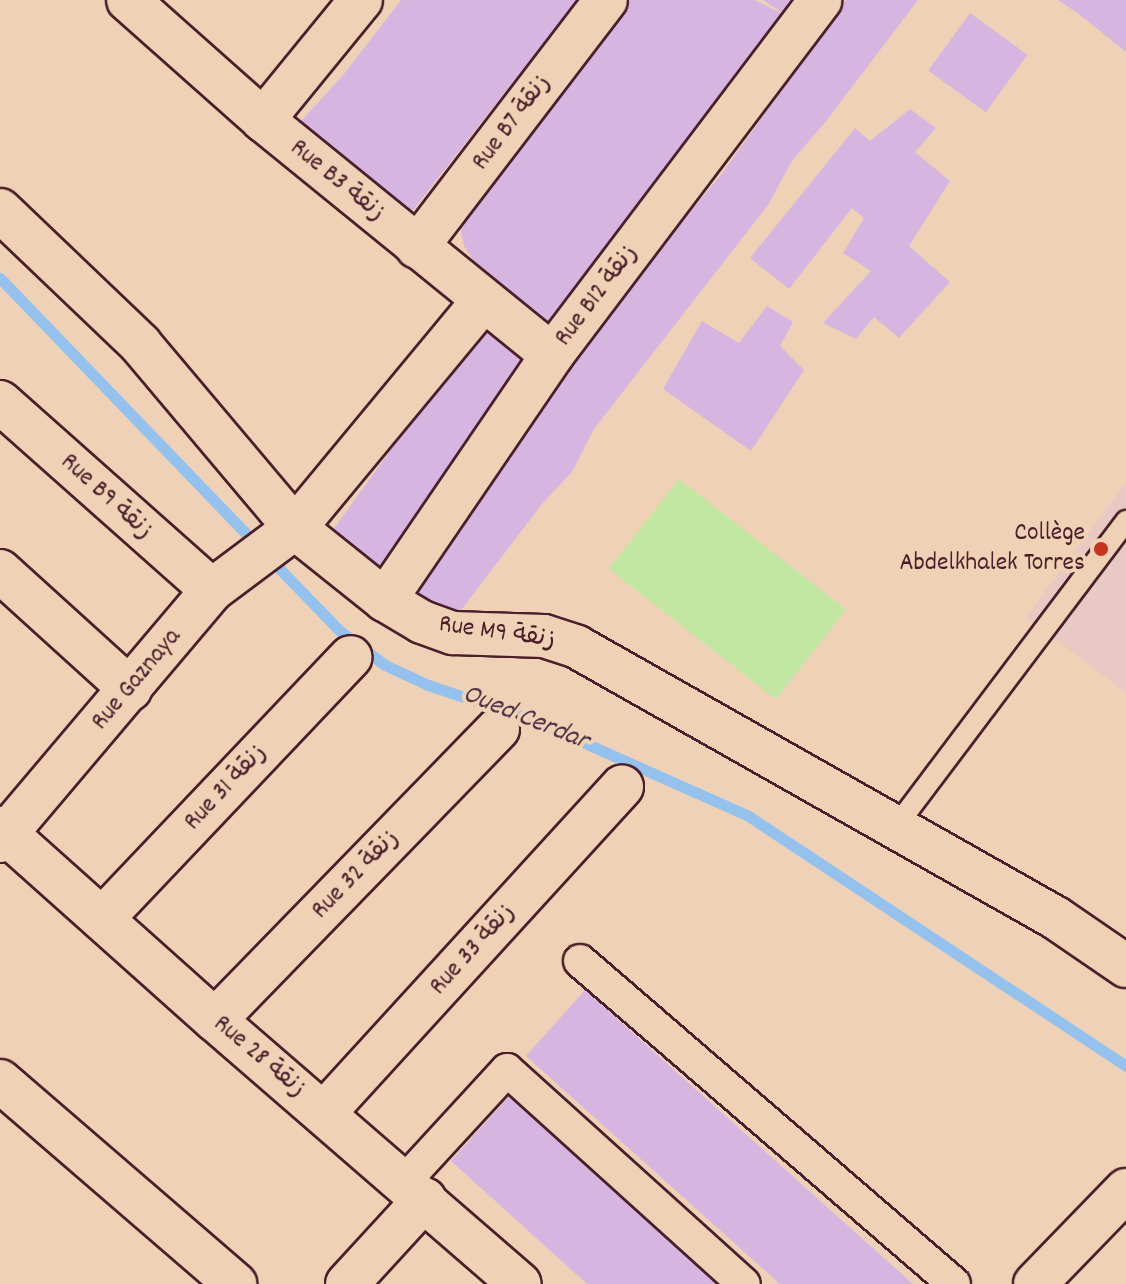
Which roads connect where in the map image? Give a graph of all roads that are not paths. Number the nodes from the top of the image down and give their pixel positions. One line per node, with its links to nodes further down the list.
1 (128, 0): 5 (street, Rue B3 زنقة)
2 (361, 0): 5 (street)
3 (606, 0): 7 (street, Rue B7 زنقة)
4 (820, 0): 9 (street, Rue B12 زنقة)
5 (263, 120): 7 (street, Rue B3 زنقة)
6 (0, 210): 12 (street, Rue M9 زنقة)
7 (417, 247): 8 (street, Rue B3 زنقة)
8 (483, 301): 9 (street, Rue B3 زنقة); 12 (street, Rue Gaznaya)
9 (552, 355): 15 (street, Rue B12 زنقة)
10 (0, 402): 14 (street, Rue B9 زنقة)
11 (1126, 521): 20 (lane)
12 (292, 531): 14 (street, Rue Gaznaya); 15 (street, Rue M9 زنقة)
13 (0, 571): 17 (street)
14 (212, 590): 17 (street, Rue Gaznaya)
15 (385, 600): 20 (street, Rue M9 زنقة)
16 (351, 657): 22 (street, Rue 31 زنقة)
17 (130, 689): 21 (street, Rue Gaznaya)
18 (498, 729): 25 (street, Rue 32 زنقة)
19 (622, 787): 27 (street, Rue 33 زنقة)
20 (897, 825): 24 (street, Rue M9 زنقة)
21 (2, 834): 22 (street, Rue 28 زنقة)
22 (102, 919): 25 (street, Rue 28 زنقة)
23 (580, 961): 34 (street)
24 (1126, 966)
25 (215, 1020): 27 (street, Rue 28 زنقة)
26 (0, 1081): 30 (street)
27 (324, 1113): 28 (street, Rue 28 زنقة)
28 (414, 1190): 31 (street); 32 (street, Rue 28 زنقة); 33 (street)
29 (1126, 1190): 35 (street)
30 (235, 1284)
31 (347, 1284)
32 (520, 1284)
33 (744, 1284)
34 (954, 1284)
35 (1035, 1284)

